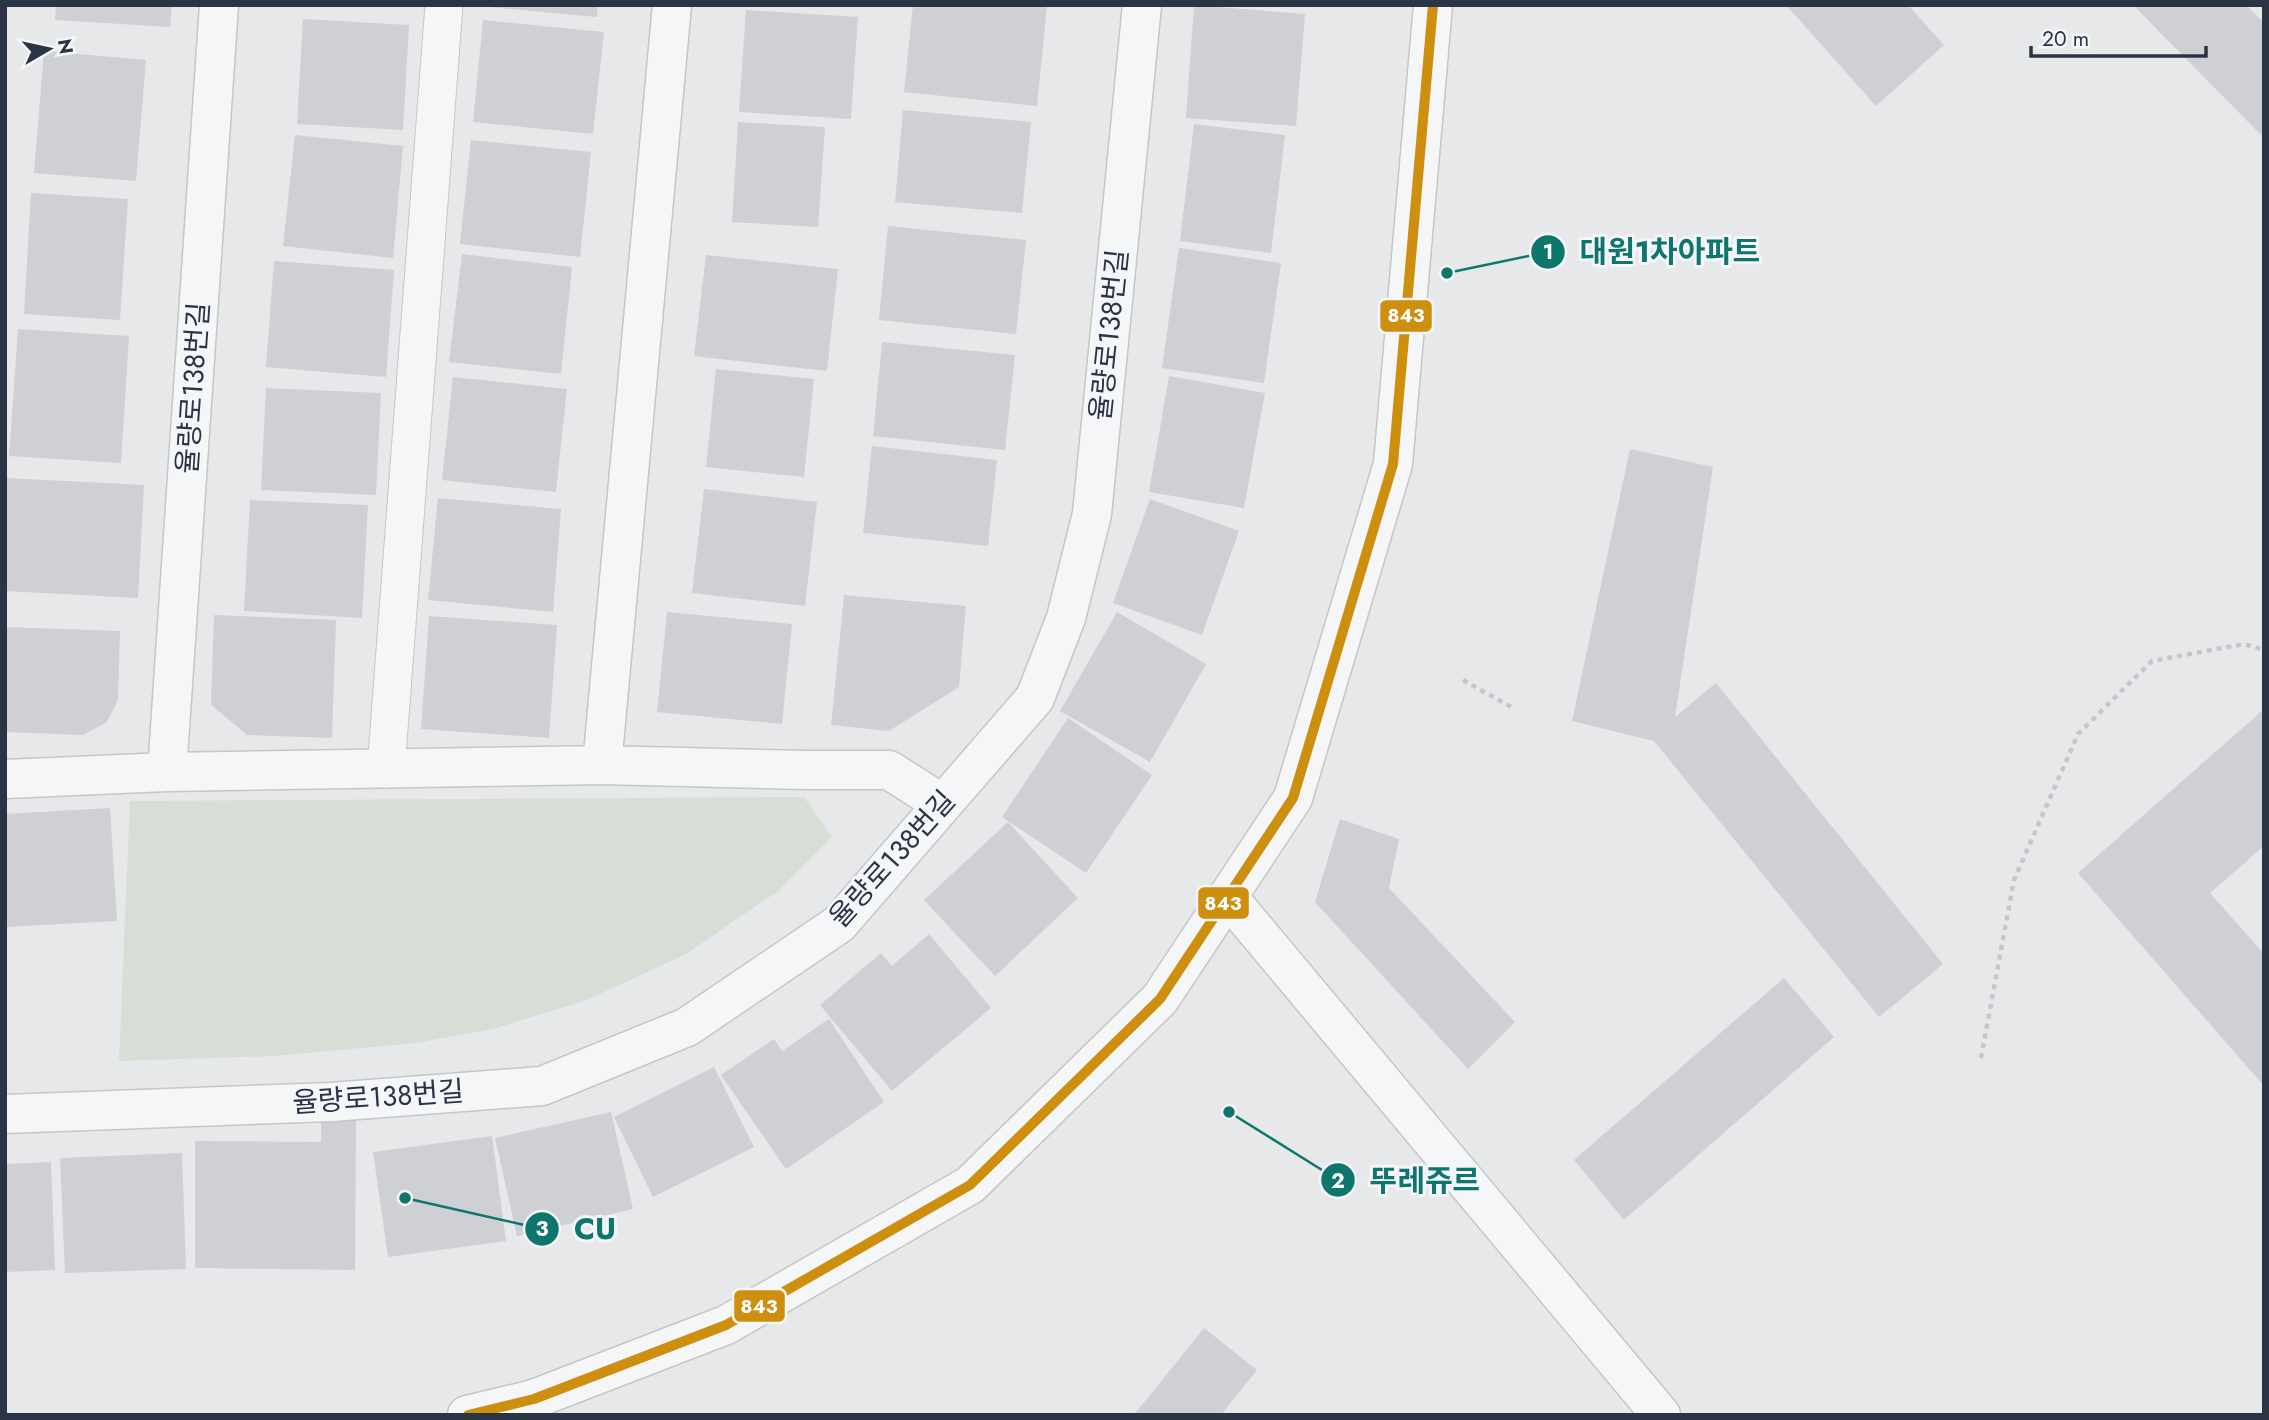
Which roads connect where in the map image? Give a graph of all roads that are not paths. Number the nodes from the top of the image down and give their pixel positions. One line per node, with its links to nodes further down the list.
1 (219, 5): 8 (street, 율량로138번길)
2 (444, 5): 7 (street)
3 (672, 5): 6 (street)
4 (1142, 5): 10 (street, 율량로138번길)
5 (1433, 5): 11 (street)
6 (602, 765): 7 (street); 10 (street)
7 (386, 769): 8 (street)
8 (167, 772): 9 (street)
9 (5, 779)
10 (941, 803): 12 (street, 율량로138번길)
11 (1228, 897): 13 (street); 14 (street)
12 (5, 1114)
13 (467, 1415)
14 (1661, 1415)

